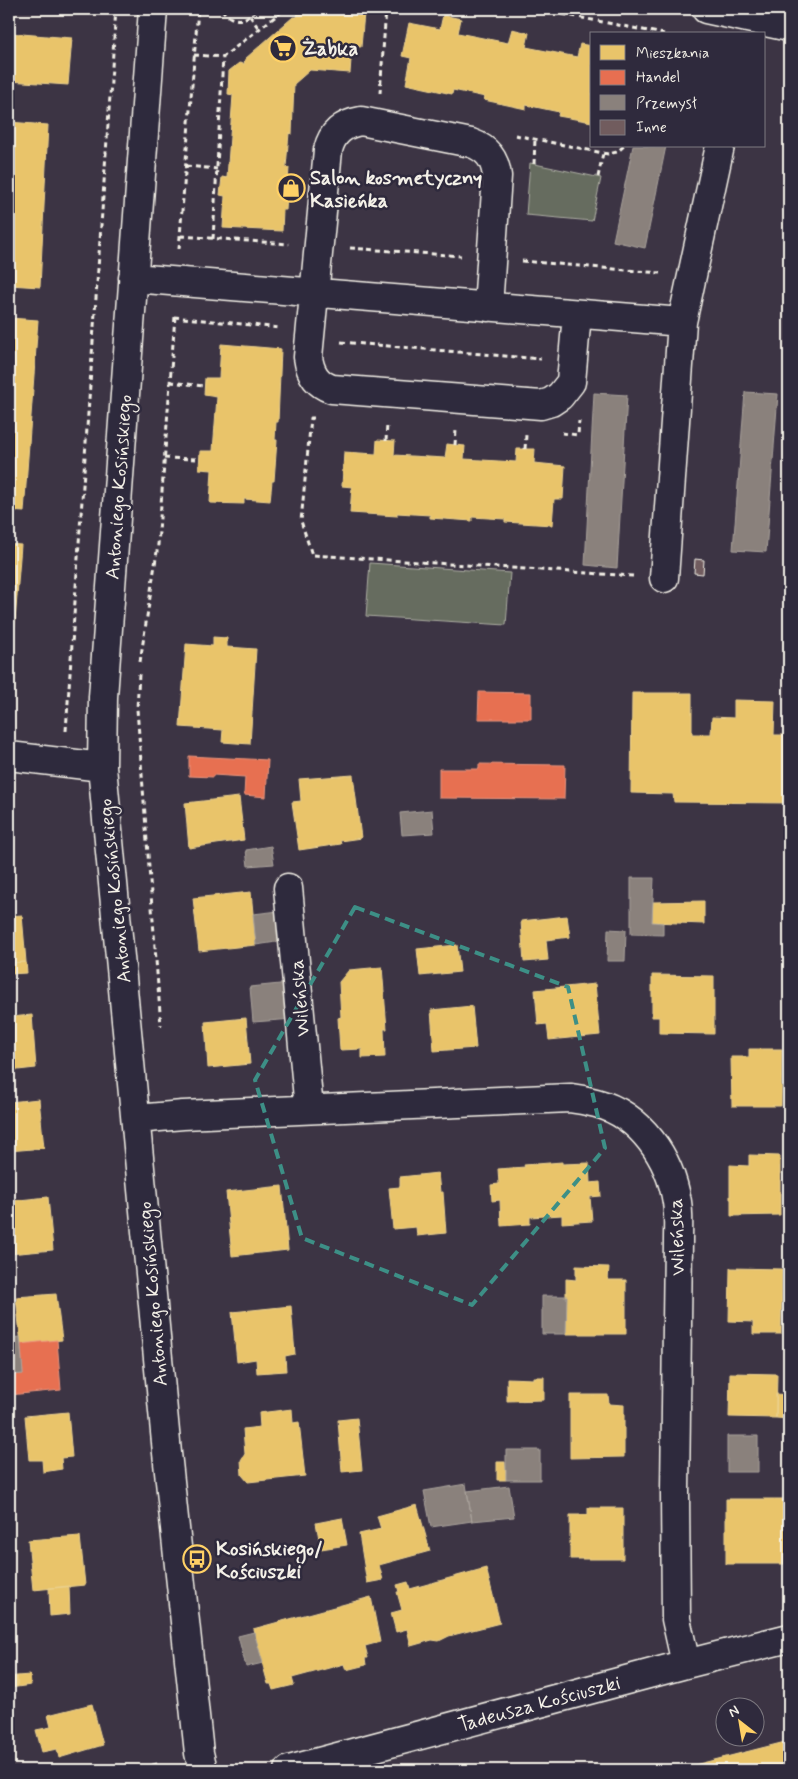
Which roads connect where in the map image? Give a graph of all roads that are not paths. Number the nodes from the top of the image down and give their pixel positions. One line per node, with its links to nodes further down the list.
1 (153, 9): 6 (street, Antoniego Kosińskiego)
2 (706, 9): 3 (street)
3 (745, 26): 4 (street)
4 (789, 26)
5 (720, 148): 9 (street)
6 (133, 278): 7 (street); 13 (street, Antoniego Kosińskiego)
7 (314, 292): 8 (street); 8 (street); 10 (street)
8 (488, 307): 10 (street)
9 (682, 322): 10 (street); 11 (street)
10 (576, 327)
11 (652, 577)
12 (9, 756): 13 (street)
13 (102, 768): 16 (street, Antoniego Kosińskiego)
14 (288, 888): 15 (street, Wileńska)
15 (309, 1109): 16 (street, Wileńska); 18 (street, Wileńska)
16 (136, 1119): 19 (street, Antoniego Kosińskiego)
17 (789, 1638): 18 (street, Tadeusza Kościuszki)
18 (686, 1664): 20 (street, Tadeusza Kościuszki)
19 (203, 1770)
20 (289, 1770)

